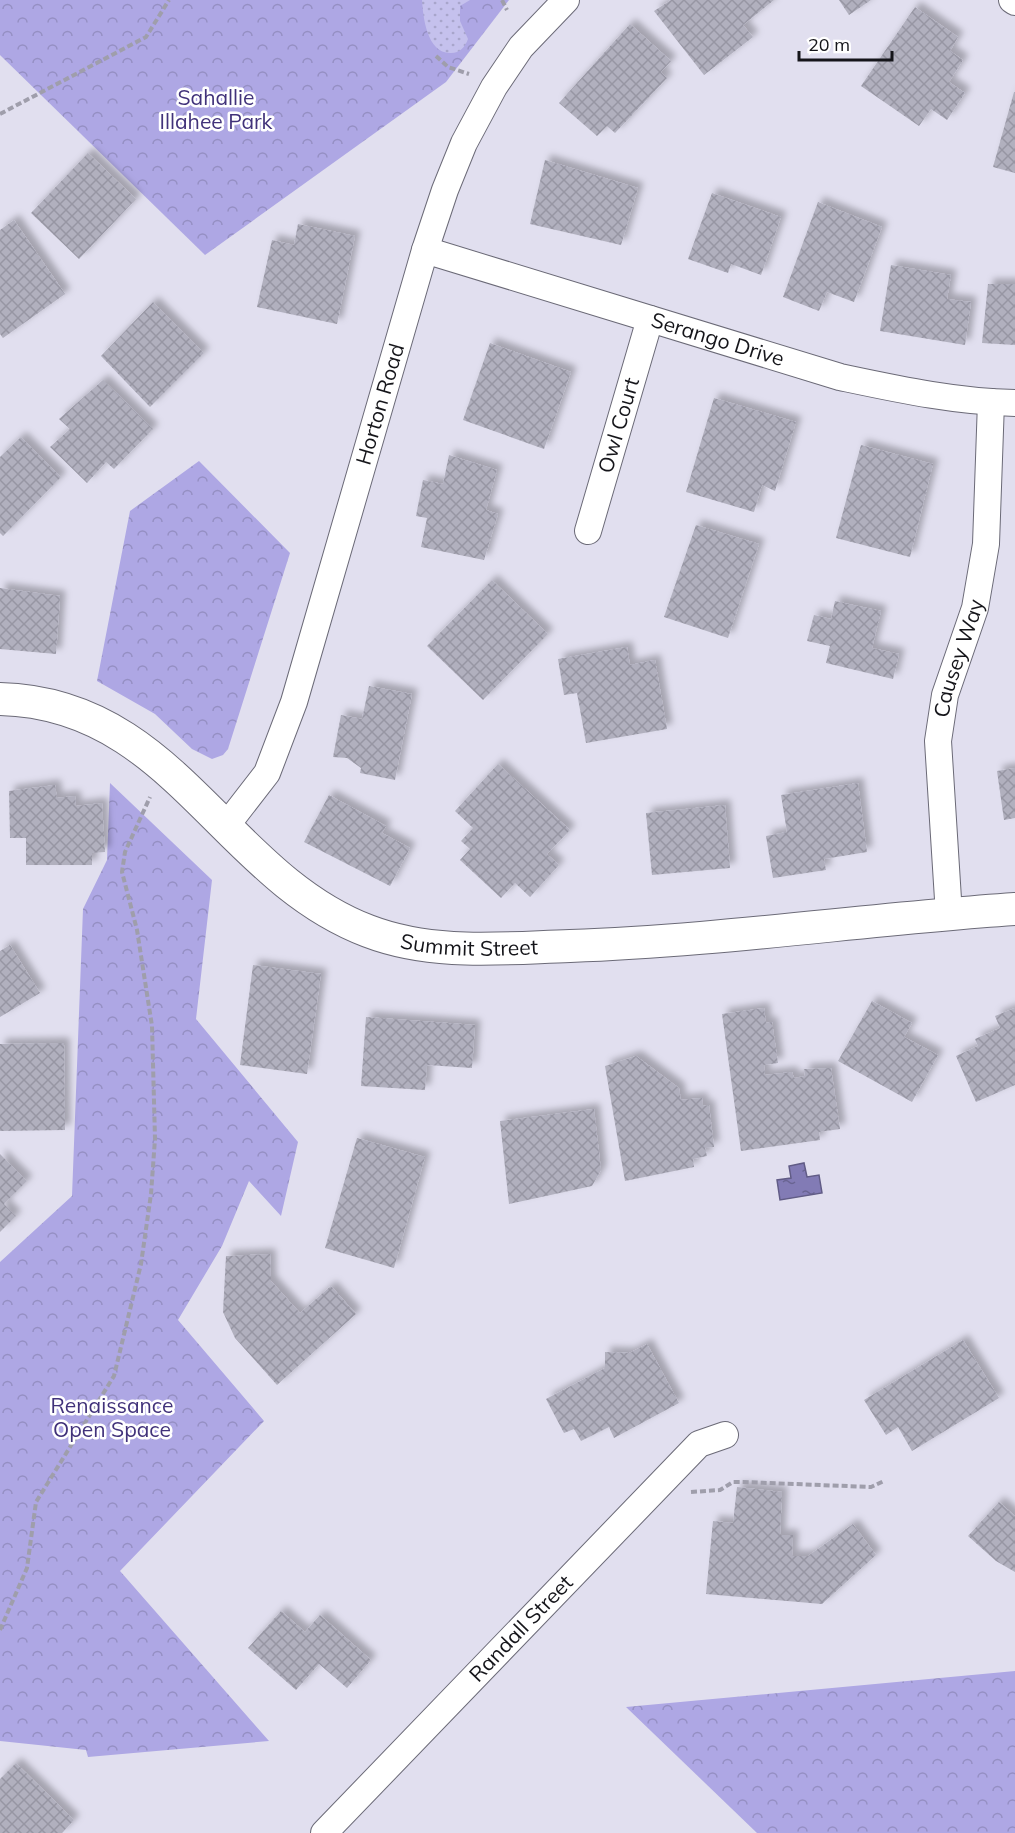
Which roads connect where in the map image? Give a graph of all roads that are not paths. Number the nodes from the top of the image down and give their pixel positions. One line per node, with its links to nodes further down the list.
1 (566, 0): 2 (street, Horton Road)
2 (425, 250): 3 (street, Serango Drive); 7 (street, Horton Road)
3 (650, 319): 4 (street, Serango Drive); 5 (street, Owl Court)
4 (1003, 402): 9 (street, Causey Way)
5 (588, 531)
6 (0, 699): 7 (street, Summit Street)
7 (226, 826): 9 (street, Summit Street)
8 (1015, 909): 9 (street, Summit Street)
9 (949, 915)
10 (725, 1435): 11 (street, Randall Street)
11 (324, 1833)

